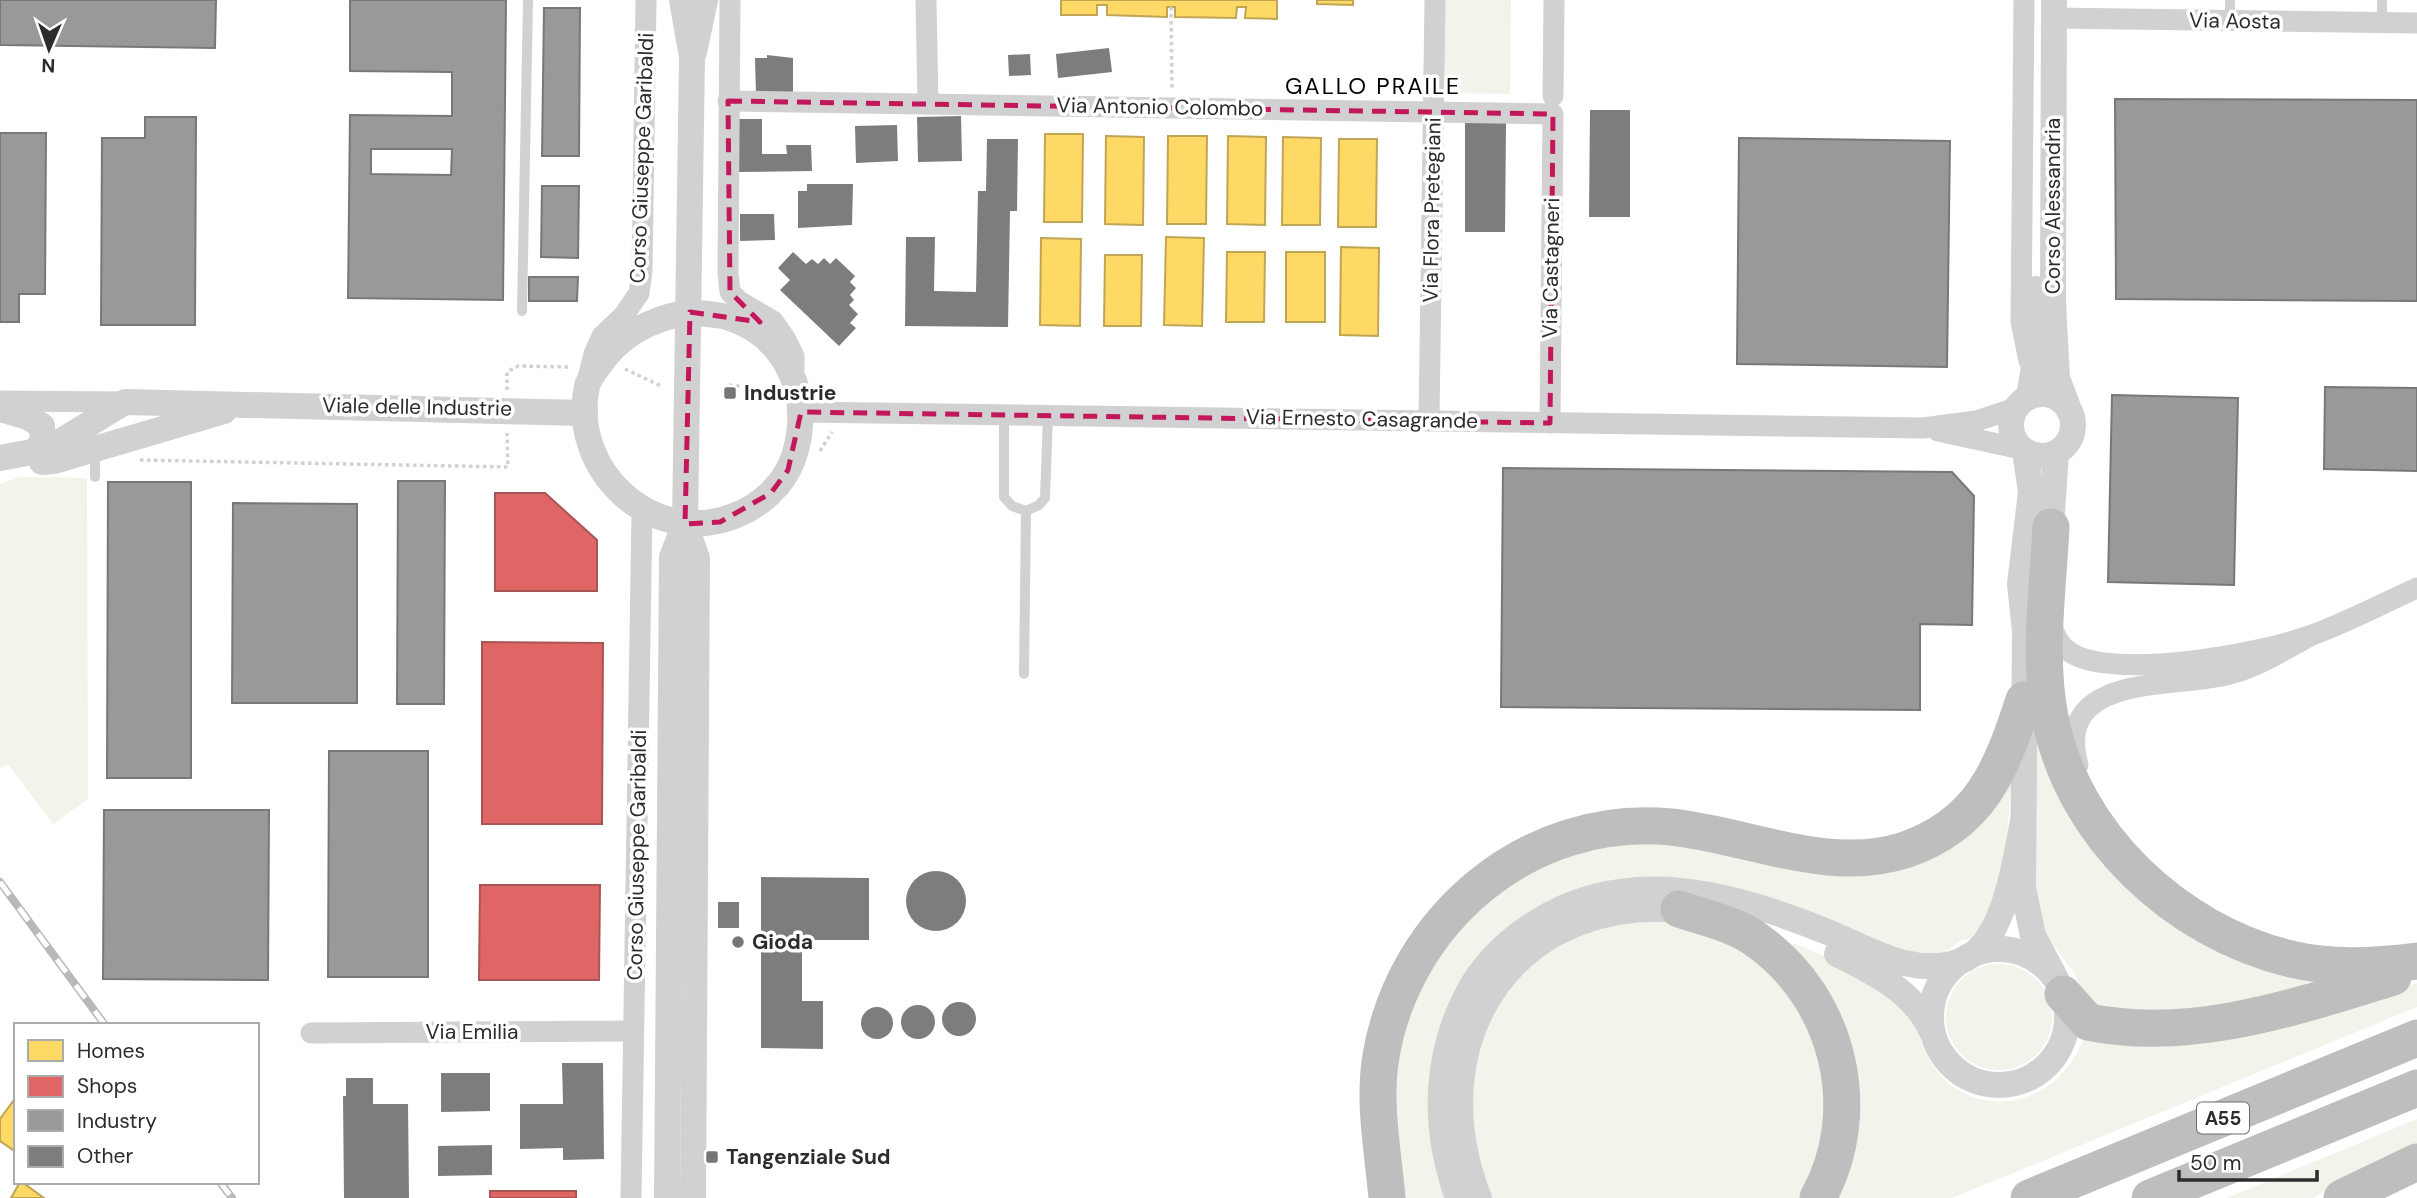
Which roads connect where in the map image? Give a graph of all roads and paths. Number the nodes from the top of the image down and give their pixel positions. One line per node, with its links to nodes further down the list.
1 (528, 0): 22 (lane)
2 (646, 0): 25 (street, Corso Giuseppe Garibaldi)
3 (682, 0): 16 (street, Corso Giuseppe Garibaldi)
4 (705, 0): 16 (street, Corso Giuseppe Garibaldi)
5 (730, 0): 17 (street, Corso Giuseppe Garibaldi)
6 (926, 0): 18 (street)
7 (1435, 0): 21 (street, Via Flora Pretegiani)
8 (1554, 0): 19 (street, Via Castagneri)
9 (2024, 0): 29 (street, Corso Alessandria)
10 (2382, 0): 14 (lane)
11 (2049, 6): 13 (street, Via Aosta); 29 (street); 34 (street, Corso Alessandria)
12 (1171, 7): 20 (path)
13 (2230, 10): 14 (street, Via Aosta)
14 (2382, 23): 15 (street, Via Aosta)
15 (2417, 23)
16 (692, 57): 23 (street, Corso Giuseppe Garibaldi)
17 (728, 101): 18 (street, Via Antonio Colombo); 28 (street, Corso Giuseppe Garibaldi)
18 (928, 104): 20 (street, Via Antonio Colombo)
19 (1553, 105): 21 (street, Via Antonio Colombo); 40 (street, Via Castagneri)
20 (1172, 108): 21 (street, Via Antonio Colombo)
21 (1433, 111): 39 (street, Via Flora Pretegiani)
22 (522, 311)
23 (691, 312): 24 (street); 28 (street); 51 (street, Corso Giuseppe Garibaldi)
24 (604, 359): 25 (street); 27 (path)
25 (587, 383): 35 (street, Corso Giuseppe Garibaldi)
26 (729, 385): 28 (path)
27 (660, 386)
28 (798, 393): 36 (street, Via Ernesto Casagrande); 51 (street, Corso Giuseppe Garibaldi)
29 (2026, 393): 34 (street); 41 (street, Via Ernesto Casagrande); 43 (street)
30 (0, 401): 31 (street, Viale delle Industrie)
31 (125, 402): 32 (street, Viale delle Industrie); 42 (street, Viale delle Industrie)
32 (249, 403): 35 (street, Viale delle Industrie); 42 (street, Viale delle Industrie)
33 (0, 409): 44 (street)
34 (2069, 410): 45 (street)
35 (585, 413): 49 (street, Corso Giuseppe Garibaldi)
36 (831, 413): 37 (street, Via Ernesto Casagrande); 47 (path)
37 (1004, 415): 38 (street, Via Ernesto Casagrande); 50 (lane)
38 (1048, 415): 39 (street, Via Ernesto Casagrande); 50 (lane)
39 (1429, 421): 40 (street, Via Ernesto Casagrande)
40 (1550, 423): 41 (street, Via Ernesto Casagrande)
41 (1923, 428): 43 (street, Via Ernesto Casagrande)
42 (98, 434): 44 (street, Viale delle Industrie); 46 (street, Viale delle Industrie); 48 (lane)
43 (2023, 450): 45 (street); 54 (street)
44 (33, 453): 46 (street, Viale delle Industrie)
45 (2056, 453): 52 (street)
46 (1, 458)
47 (815, 459)
48 (95, 477)
49 (642, 511): 51 (street, Corso Giuseppe Garibaldi); 65 (street, Corso Giuseppe Garibaldi)
50 (1026, 511): 56 (lane)
51 (685, 524): 72 (street, Corso Giuseppe Garibaldi); 73 (street, Corso Giuseppe Garibaldi)
52 (2051, 527): 54 (highway)
53 (2417, 588): 55 (street)
54 (2036, 619): 55 (street); 57 (street); 59 (highway)
55 (2308, 637): 59 (street)
56 (1024, 674)
57 (2024, 700): 58 (street); 74 (highway)
58 (2023, 821): 61 (street); 64 (street)
59 (2146, 880): 62 (highway)
60 (1679, 909): 66 (street); 76 (street); 77 (highway)
61 (1963, 960): 64 (street); 66 (street); 75 (street)
62 (2417, 961)
63 (2417, 969): 64 (highway)
64 (2059, 987): 66 (street)
65 (633, 1031): 67 (street, Via Emilia); 71 (street, Corso Giuseppe Garibaldi)
66 (1932, 1032)
67 (311, 1033)
68 (2417, 1038): 78 (highway, A55)
69 (2417, 1088): 79 (highway, A55)
70 (2417, 1161): 80 (highway)
71 (631, 1198)
72 (667, 1198)
73 (693, 1198)
74 (1387, 1198)
75 (1458, 1198)
76 (1479, 1198)
77 (1818, 1198)
78 (2029, 1198)
79 (2150, 1198)
80 (2342, 1198)

